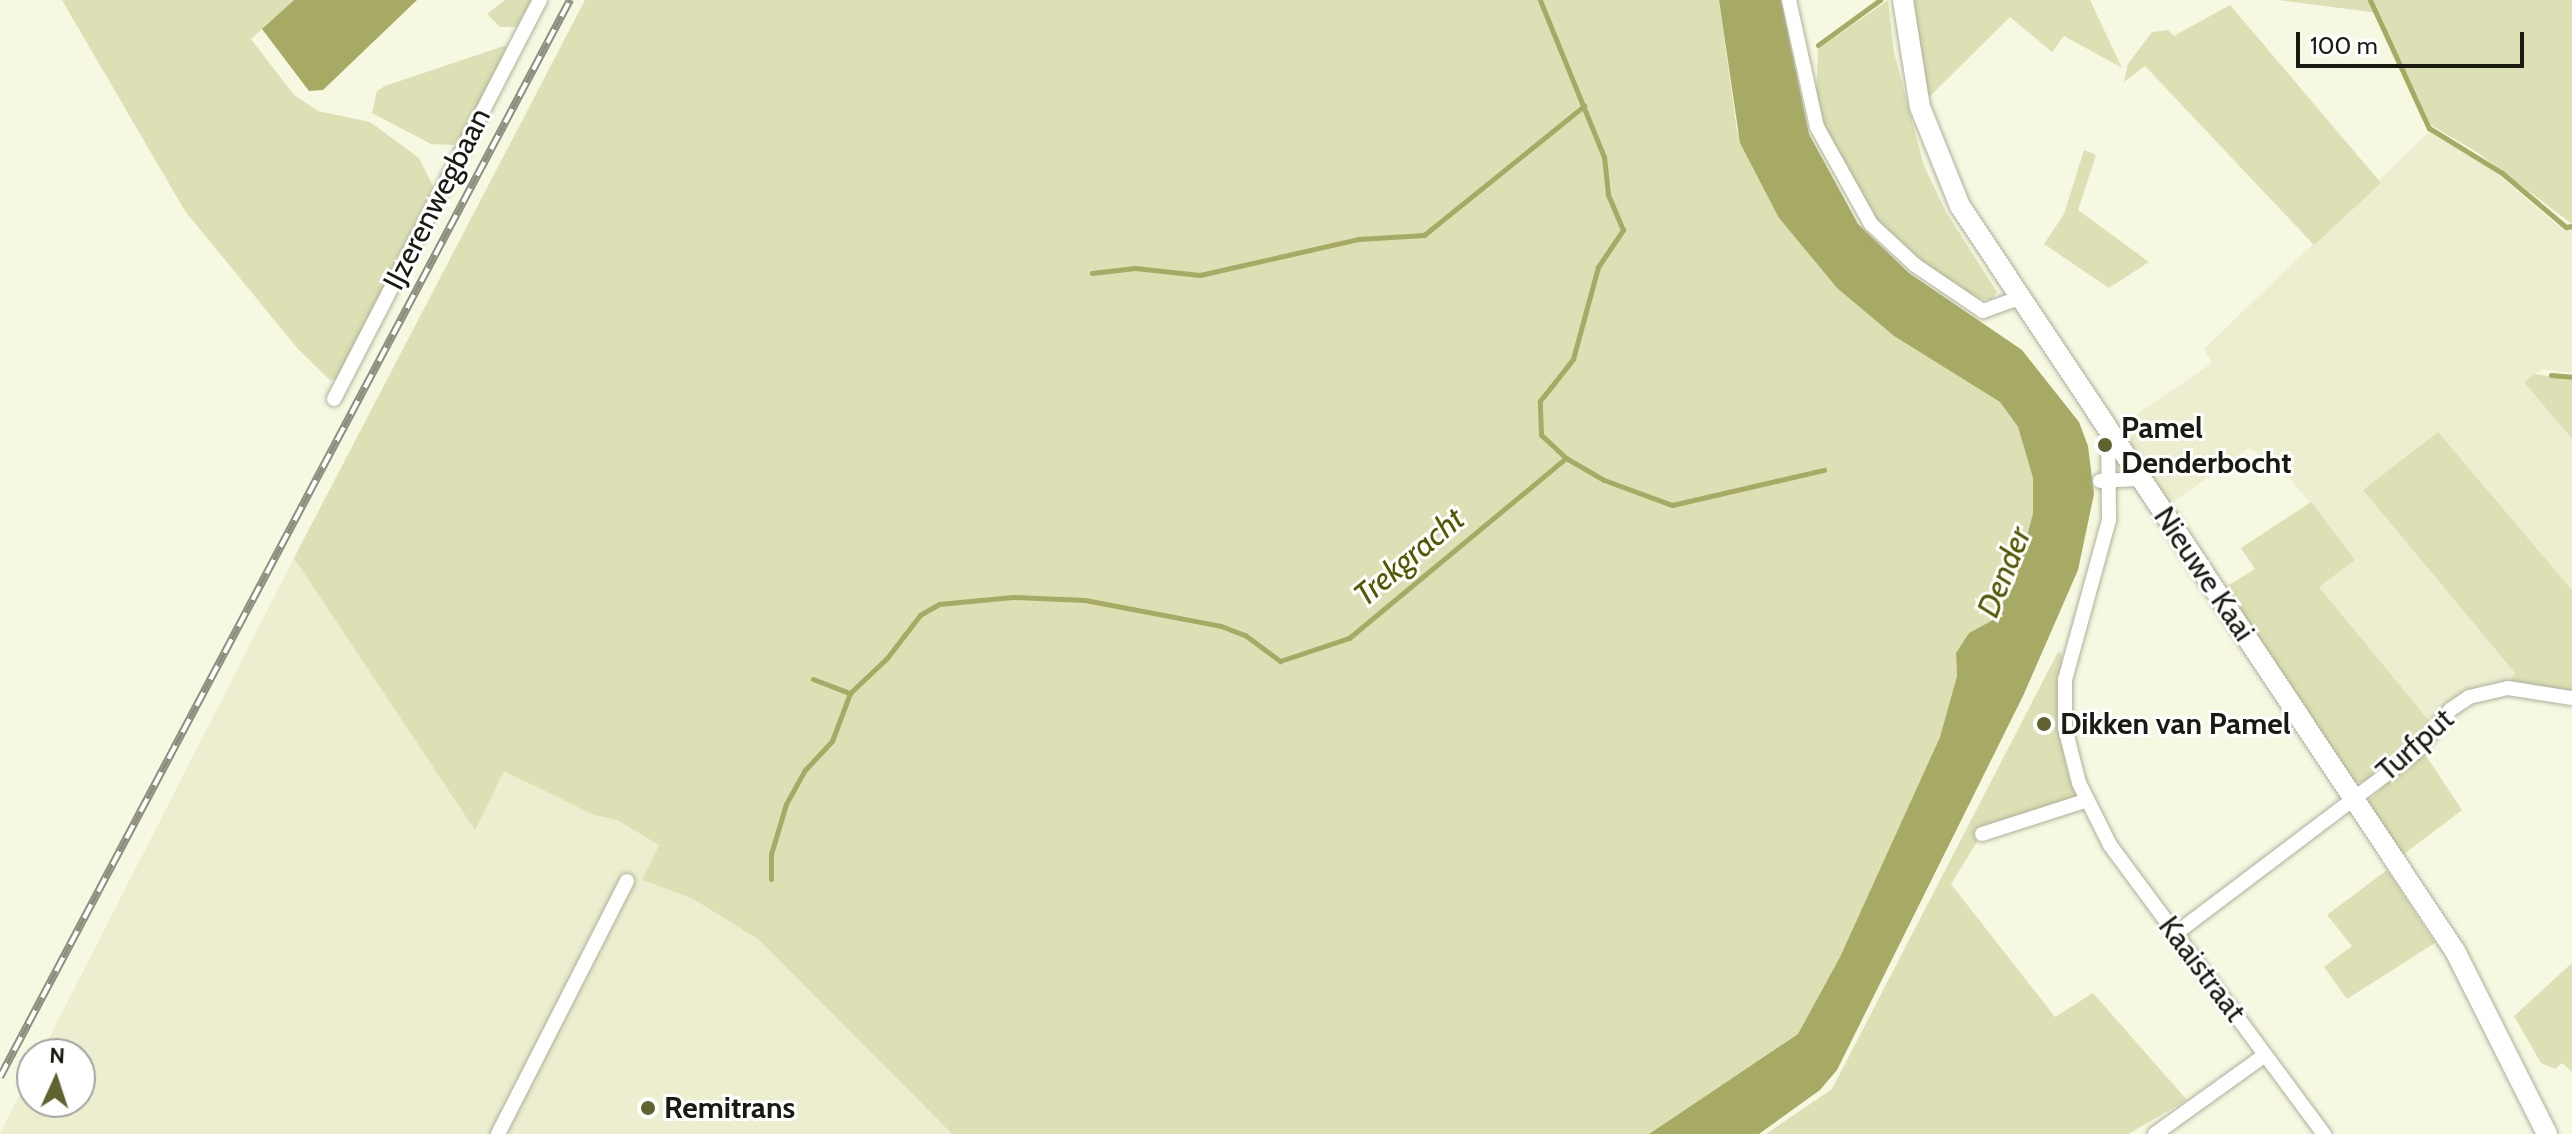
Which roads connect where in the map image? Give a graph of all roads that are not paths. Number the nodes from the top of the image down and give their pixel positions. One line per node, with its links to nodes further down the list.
1 (540, 0): 5 (street, IJzerenwegbaan)
2 (1789, 0): 4 (street)
3 (1903, 0): 4 (main road, Nieuwe Kaai)
4 (2018, 298): 6 (main road, Nieuwe Kaai)
5 (334, 399)
6 (2108, 429): 7 (main road, Nieuwe Kaai); 8 (street, Kaaistraat)
7 (2140, 479): 8 (street); 10 (main road, Nieuwe Kaai)
8 (2106, 481): 11 (street, Kaaistraat)
9 (2572, 698): 10 (street, Turfput)
10 (2353, 797): 14 (street, Turfput); 19 (main road, Nieuwe Kaai)
11 (2085, 801): 12 (street); 14 (street, Kaaistraat)
12 (1982, 834)
13 (627, 881): 16 (street)
14 (2175, 934): 15 (street, Kaaistraat)
15 (2265, 1055): 17 (street); 18 (street, Kaaistraat)
16 (498, 1134)
17 (2155, 1134)
18 (2324, 1134)
19 (2547, 1134)

